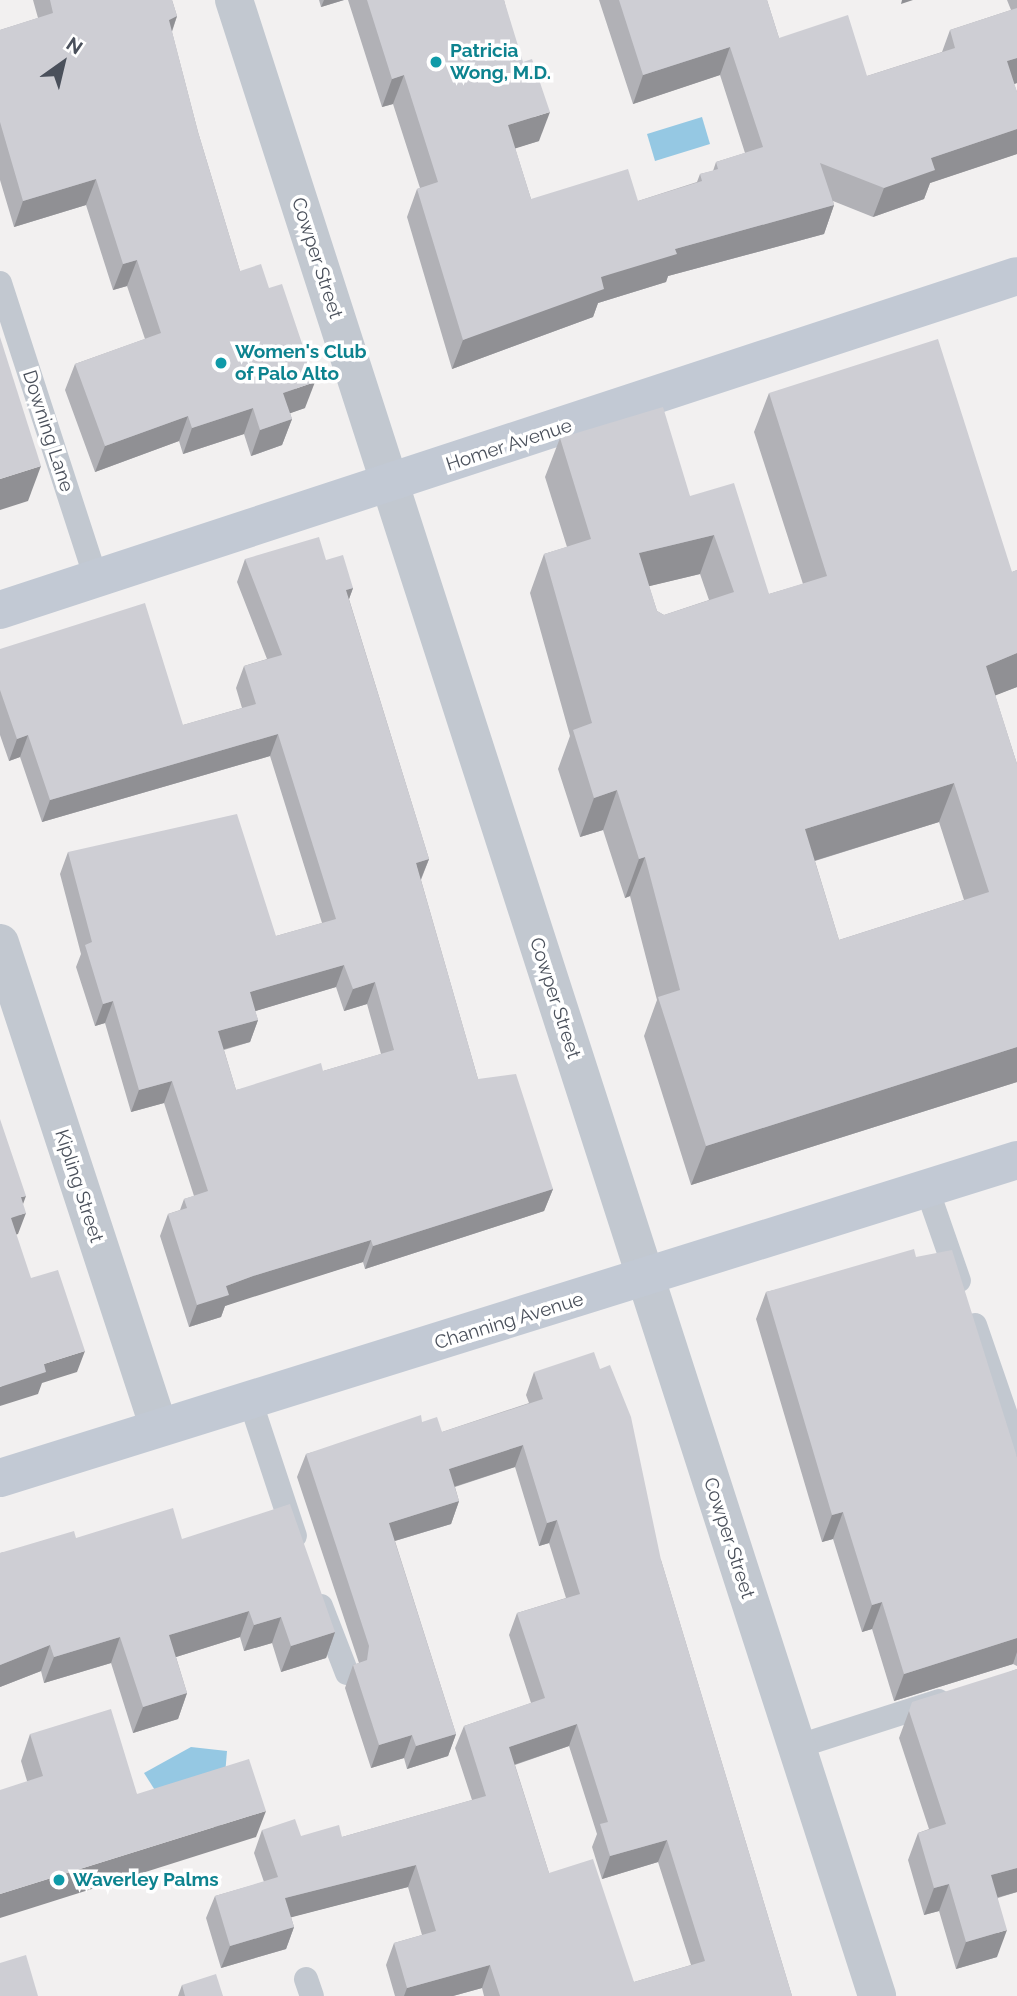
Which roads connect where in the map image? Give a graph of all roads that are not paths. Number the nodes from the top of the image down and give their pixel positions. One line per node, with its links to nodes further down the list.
1 (234, 0): 4 (street, Cowper Street)
2 (1017, 276): 4 (street, Homer Avenue)
3 (0, 283): 5 (lane, Downing Lane)
4 (390, 485): 5 (street, Homer Avenue); 10 (street, Cowper Street)
5 (96, 579): 6 (street, Homer Avenue)
6 (0, 610)
7 (0, 943): 12 (street, Kipling Street)
8 (1017, 1160): 9 (street, Channing Avenue)
9 (927, 1189): 10 (street, Channing Avenue); 13 (lane)
10 (646, 1280): 11 (street, Channing Avenue); 19 (street, Cowper Street)
11 (250, 1400): 12 (street, Channing Avenue); 15 (lane)
12 (159, 1428): 14 (street, Channing Avenue)
13 (1017, 1447)
14 (0, 1478)
15 (304, 1560)
16 (313, 1585): 17 (lane)
17 (347, 1673)
18 (967, 1693): 19 (lane)
19 (796, 1747): 20 (street, Cowper Street)
20 (877, 1996)

